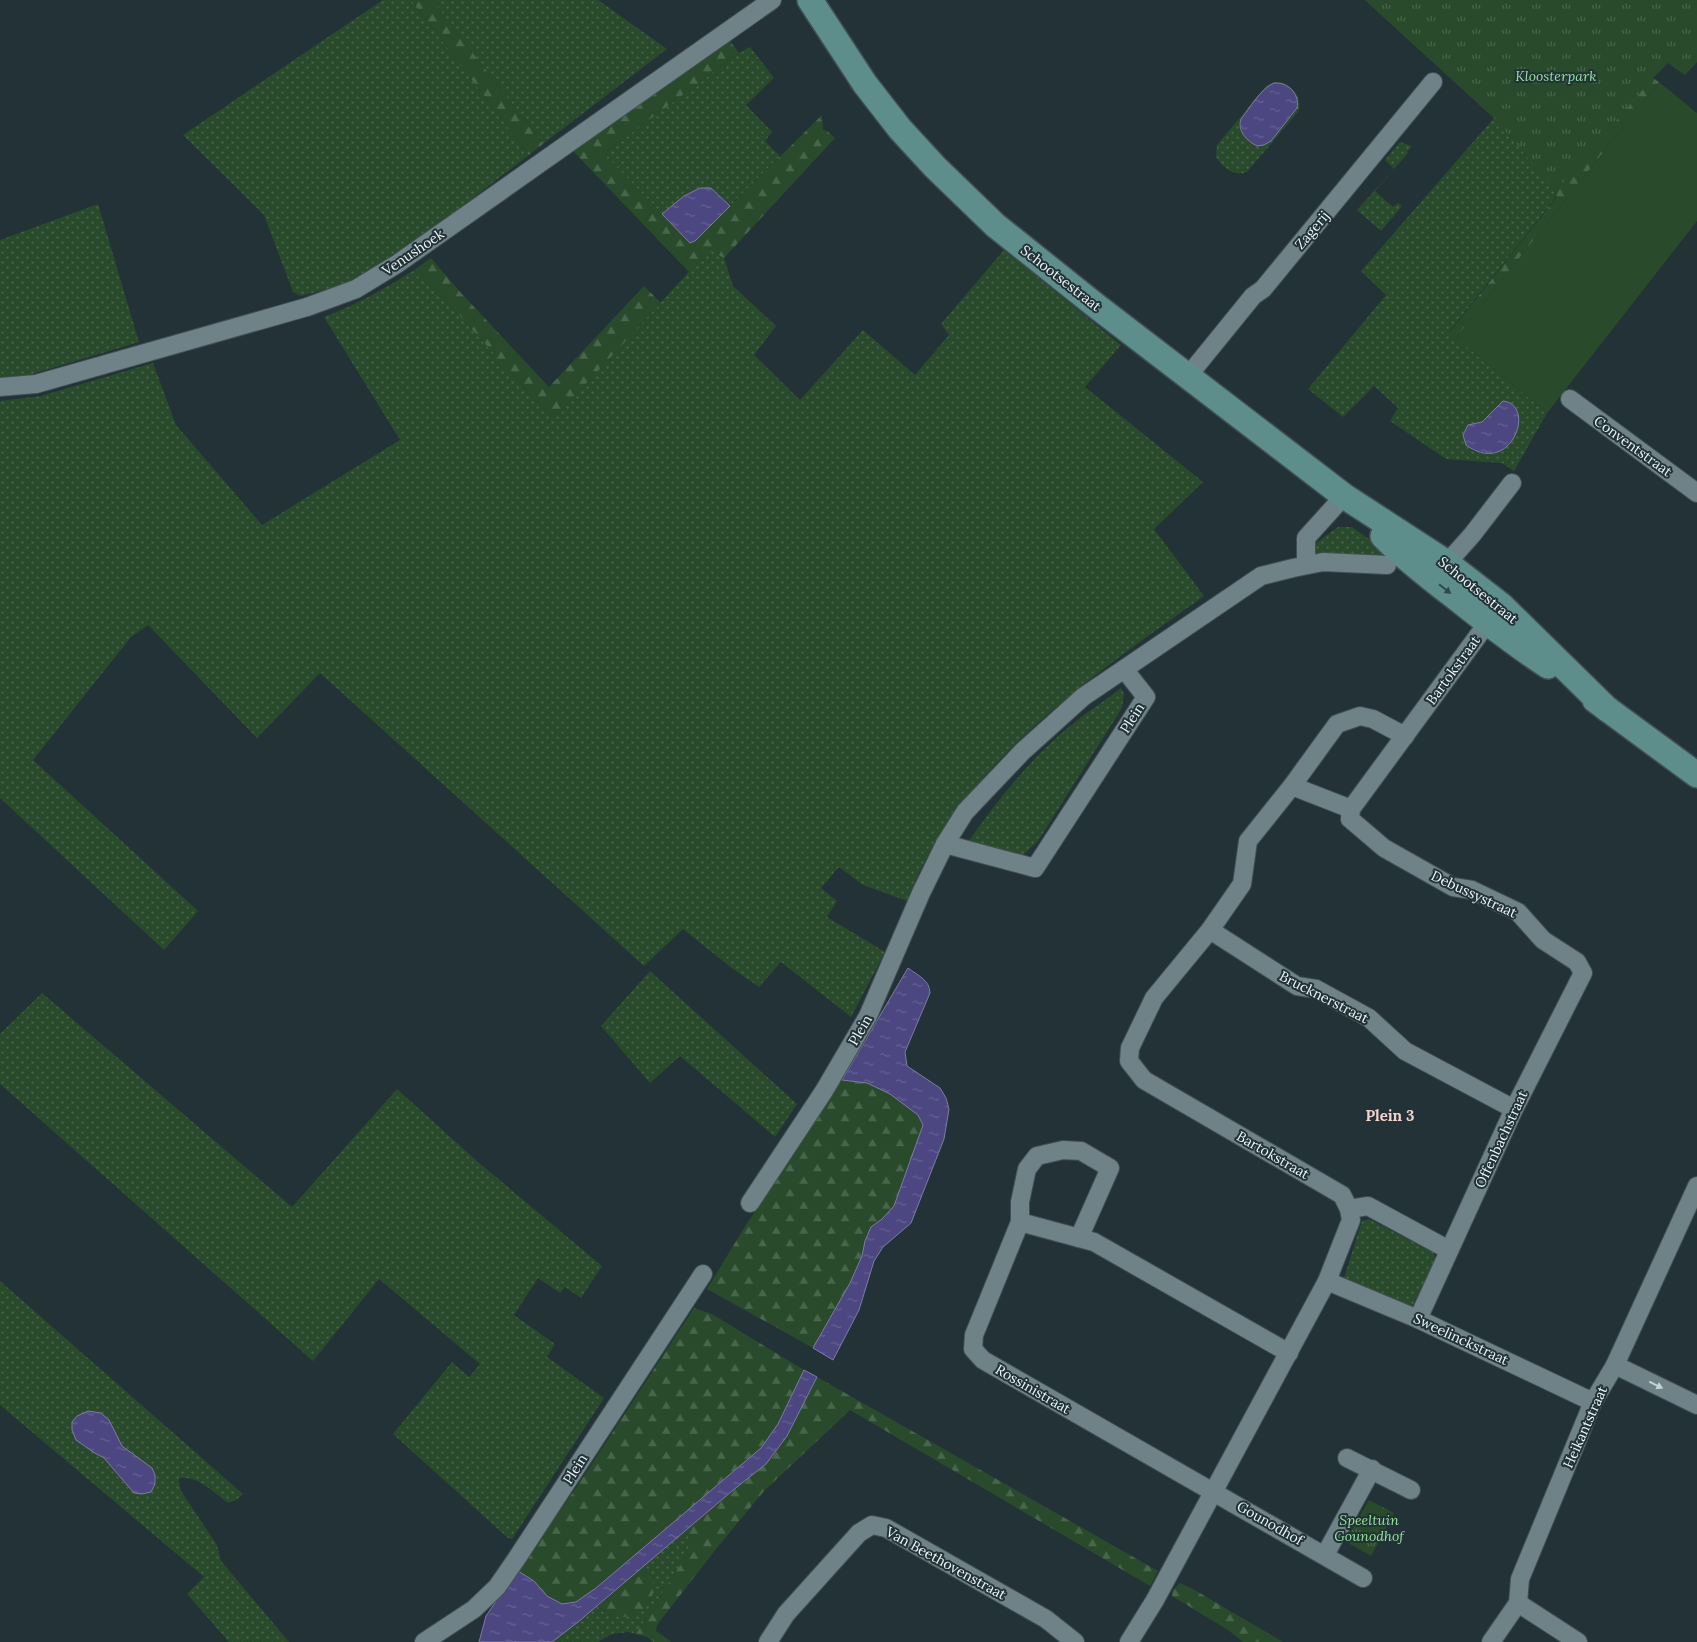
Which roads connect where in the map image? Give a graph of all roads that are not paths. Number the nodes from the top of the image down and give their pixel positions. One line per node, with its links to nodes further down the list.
1 (772, 0): 5 (street, Venushoek)
2 (810, 0): 4 (main road, Schootsestraat)
3 (1433, 82): 4 (street, Zagerij)
4 (1188, 376): 9 (main road, Schootsestraat)
5 (0, 388)
6 (1570, 398): 8 (street, Conventstraat)
7 (1512, 483): 10 (street)
8 (1697, 493)
9 (1351, 502): 10 (main road, Schootsestraat); 11 (street); 13 (main road, Schootsestraat)
10 (1447, 563): 13 (street); 14 (main road, Schootsestraat)
11 (1306, 565): 12 (street, Plein); 15 (street, Plein)
12 (1388, 565)
13 (1415, 565): 14 (main road, Schootsestraat, one-way to 14)
14 (1494, 614): 16 (street, Bartokstraat); 17 (main road, Schootsestraat)
15 (1124, 669): 20 (street, Plein); 20 (street, Plein)
16 (1405, 736): 18 (street, Bartokstraat); 19 (street, Bartokstraat)
17 (1697, 775)
18 (1292, 786): 19 (street); 21 (street, Bartokstraat)
19 (1351, 809): 22 (street, Debussystraat)
20 (945, 844): 25 (street, Plein)
21 (1210, 930): 23 (street, Brucknerstraat); 26 (street, Bartokstraat)
22 (1577, 962): 23 (street, Offenbachstraat)
23 (1514, 1109): 29 (street, Offenbachstraat)
24 (1697, 1186): 34 (street, Heikantstraat)
25 (750, 1203)
26 (1349, 1209): 29 (street); 31 (street)
27 (1020, 1222): 28 (street); 28 (street, Rossinistraat); 40 (street, Rossinistraat)
28 (1079, 1238): 33 (street)
29 (1449, 1250): 32 (street, Offenbachstraat)
30 (703, 1274): 44 (street, Plein)
31 (1327, 1280): 32 (street, Sweelinckstraat); 33 (street)
32 (1418, 1319): 35 (street, Sweelinckstraat)
33 (1289, 1353): 40 (street)
34 (1615, 1365): 35 (street, Heikantstraat); 36 (street, one-way to 36)
35 (1593, 1402): 43 (street, Heikantstraat)
36 (1697, 1405)
37 (1348, 1458): 38 (street)
38 (1372, 1469): 39 (street); 41 (street)
39 (1412, 1490)
40 (1214, 1492): 41 (street, Gounodhof); 47 (street)
41 (1325, 1555): 42 (street, Gounodhof)
42 (1364, 1578)
43 (1518, 1603): 48 (street, Heikantstraat); 49 (street)
44 (424, 1642)
45 (768, 1642): 46 (street, Van Beethovenstraat)
46 (1075, 1642)
47 (1129, 1642)
48 (1492, 1642)
49 (1578, 1642)

